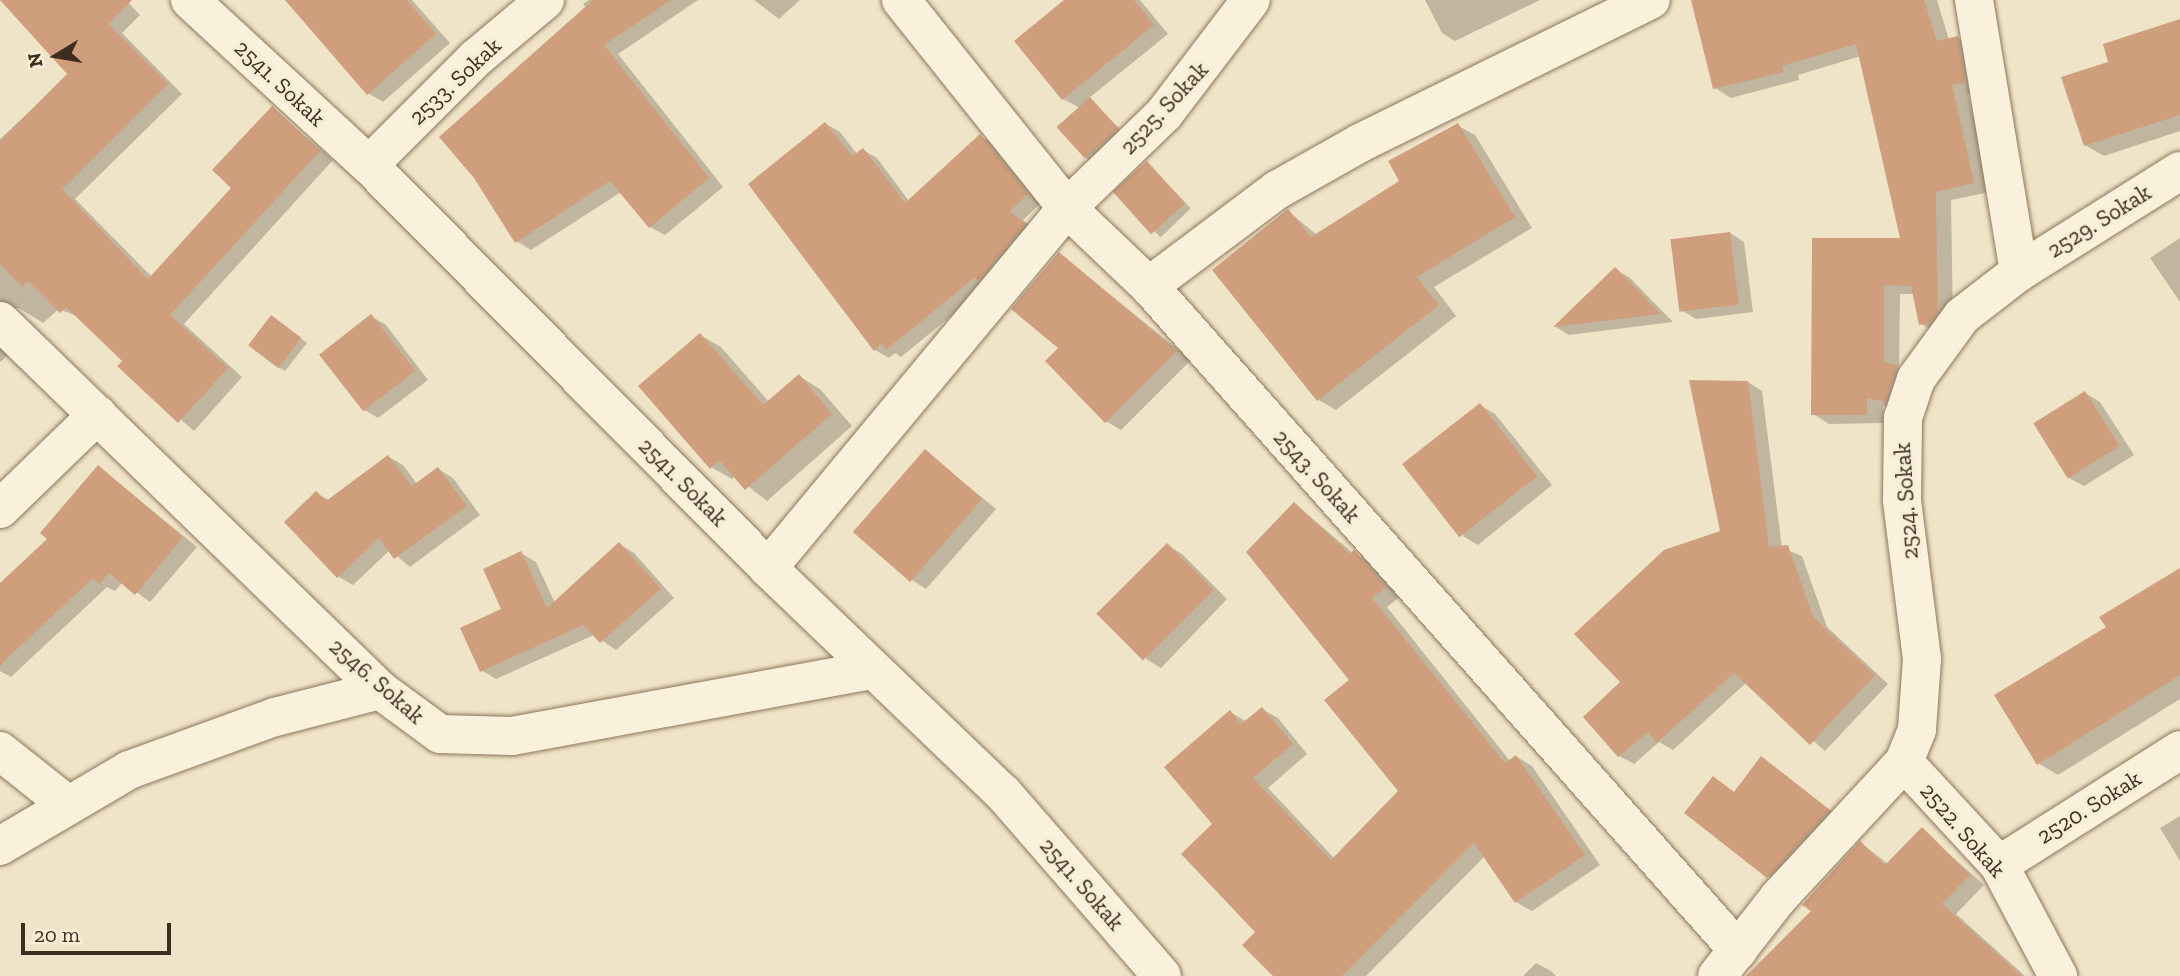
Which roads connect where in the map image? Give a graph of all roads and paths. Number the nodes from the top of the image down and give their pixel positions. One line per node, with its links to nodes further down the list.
1 (190, 0): 7 (street, 2541. Sokak)
2 (545, 0): 7 (street, 2533. Sokak)
3 (901, 0): 9 (street, 2543. Sokak)
4 (1251, 0): 9 (street, 2525. Sokak)
5 (1651, 0): 11 (street)
6 (1974, 0): 10 (street)
7 (369, 164): 15 (street, 2541. Sokak)
8 (2180, 171): 10 (street, 2529. Sokak)
9 (1067, 208): 11 (street, 2543. Sokak); 15 (street, 2525. Sokak)
10 (2019, 272): 20 (street, 2524. Sokak)
11 (1149, 286): 24 (street, 2543. Sokak)
12 (0, 321): 13 (street, 2546. Sokak)
13 (98, 414): 14 (street); 17 (street, 2546. Sokak)
14 (0, 509)
15 (768, 568): 16 (street, 2541. Sokak)
16 (872, 670): 17 (street, 2546. Sokak); 25 (street, 2541. Sokak)
17 (380, 690): 21 (street)
18 (2180, 750): 23 (street, 2520. Sokak)
19 (0, 751): 21 (street)
20 (1904, 762): 23 (street, 2522. Sokak); 24 (street, 2524. Sokak)
21 (68, 805): 22 (street)
22 (0, 846)
23 (1999, 865): 26 (street, 2522. Sokak)
24 (1727, 963)
25 (1162, 976)
26 (2058, 976)

